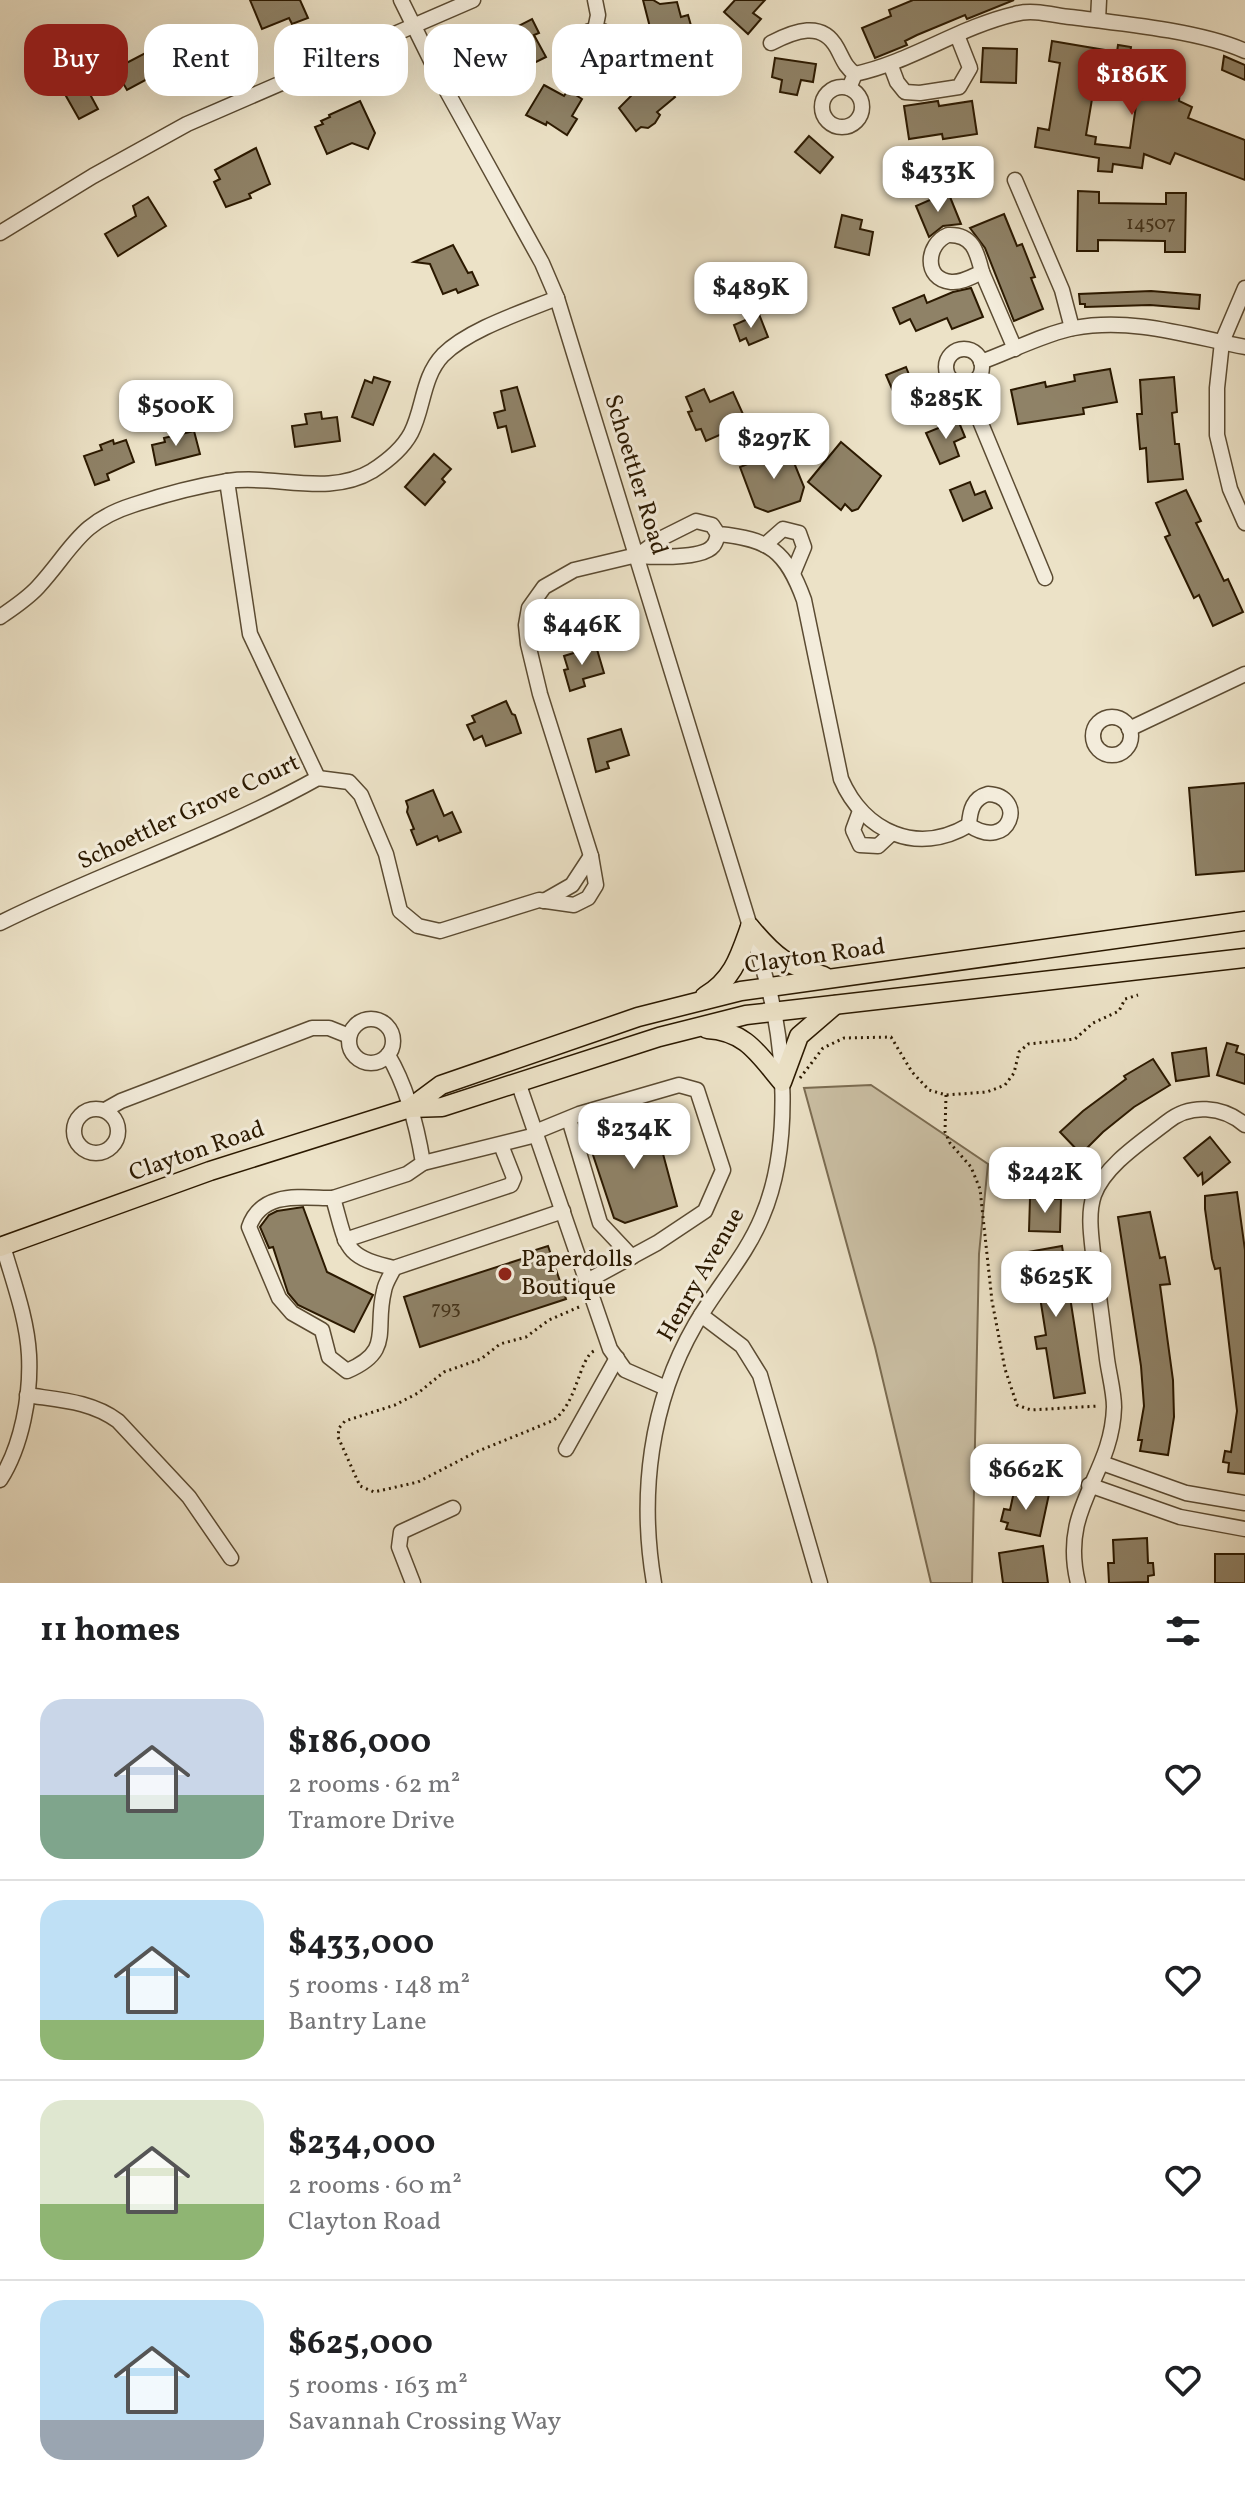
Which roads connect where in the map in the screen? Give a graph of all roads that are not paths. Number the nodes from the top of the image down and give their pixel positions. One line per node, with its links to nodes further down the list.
1 (401, 0): 8 (street, Schoettler Road)
2 (473, 0): 8 (street)
3 (595, 0): 7 (street)
4 (1099, 0): 6 (street)
5 (1016, 6): 6 (street); 9 (street)
6 (1098, 20): 11 (street)
7 (596, 24)
8 (414, 25): 14 (street); 17 (street, Schoettler Road)
9 (957, 35): 12 (street); 12 (street)
10 (771, 43): 12 (street)
11 (1245, 51)
12 (891, 66)
13 (1015, 180): 18 (street)
14 (0, 233)
15 (982, 272): 21 (street)
16 (1245, 288): 19 (street)
17 (557, 298): 24 (street); 28 (street, Schoettler Road)
18 (1072, 328): 19 (street); 21 (street)
19 (1222, 342): 20 (street); 25 (street)
20 (1245, 347)
21 (1015, 349): 22 (street)
22 (981, 362): 23 (street); 23 (street)
23 (965, 385): 30 (street)
24 (227, 481): 31 (street); 34 (street)
25 (1245, 523)
26 (718, 534): 27 (street); 28 (street); 28 (street)
27 (765, 545): 29 (street); 29 (street)
28 (637, 555): 38 (street, Schoettler Grove Court); 42 (street, Schoettler Road)
29 (794, 571): 35 (street)
30 (1045, 578)
31 (0, 617)
32 (1245, 674): 33 (street)
33 (1129, 729)
34 (318, 778): 39 (street, Schoettler Grove Court); 41 (street, Schoettler Grove Court)
35 (860, 811): 37 (street); 37 (street)
36 (969, 825): 37 (street)
37 (892, 833)
38 (591, 856): 39 (street, Schoettler Grove Court); 39 (street, Schoettler Grove Court)
39 (544, 901)
40 (1245, 921): 44 (main road, Clayton Road)
41 (0, 923)
42 (750, 927): 44 (main road); 45 (street, Schoettler Road); 46 (main road)
43 (1245, 958): 47 (main road, Clayton Road)
44 (831, 978): 45 (main road, Clayton Road)
45 (769, 987): 46 (main road, Clayton Road); 48 (street, Henry Avenue)
46 (696, 1001): 54 (main road, Clayton Road)
47 (835, 1005): 48 (main road, Clayton Road); 52 (main road)
48 (774, 1011): 49 (main road, Clayton Road); 52 (street, Henry Avenue)
49 (692, 1027): 52 (main road); 53 (main road, Clayton Road)
50 (349, 1036): 51 (street); 51 (street); 55 (street)
51 (388, 1055): 54 (street)
52 (789, 1081): 68 (street, Henry Avenue)
53 (518, 1082): 54 (main road, Clayton Road); 58 (street)
54 (410, 1108): 60 (street); 64 (main road, Clayton Road)
55 (105, 1110)
56 (569, 1119): 58 (street); 65 (street); 65 (street)
57 (1245, 1125): 73 (street)
58 (536, 1134): 59 (street); 62 (street)
59 (501, 1145): 60 (street); 63 (street)
60 (423, 1163): 61 (street)
61 (333, 1198): 63 (street); 66 (street)
62 (563, 1211): 66 (street); 67 (street)
63 (345, 1240): 66 (street)
64 (2, 1247): 71 (street)
65 (632, 1257): 67 (street)
66 (394, 1268)
67 (587, 1281): 69 (street)
68 (701, 1315): 70 (street, Henry Avenue); 82 (street)
69 (617, 1358): 70 (street); 72 (street)
70 (666, 1388): 81 (street, Henry Avenue)
71 (27, 1395): 74 (street); 79 (street)
72 (566, 1449)
73 (1102, 1463): 75 (street); 76 (street)
74 (0, 1480)
75 (1089, 1485): 78 (street); 83 (street)
76 (1245, 1503)
77 (453, 1508): 80 (street)
78 (1245, 1529)
79 (231, 1558)
80 (413, 1583)
81 (654, 1583)
82 (820, 1583)
83 (1078, 1583)

